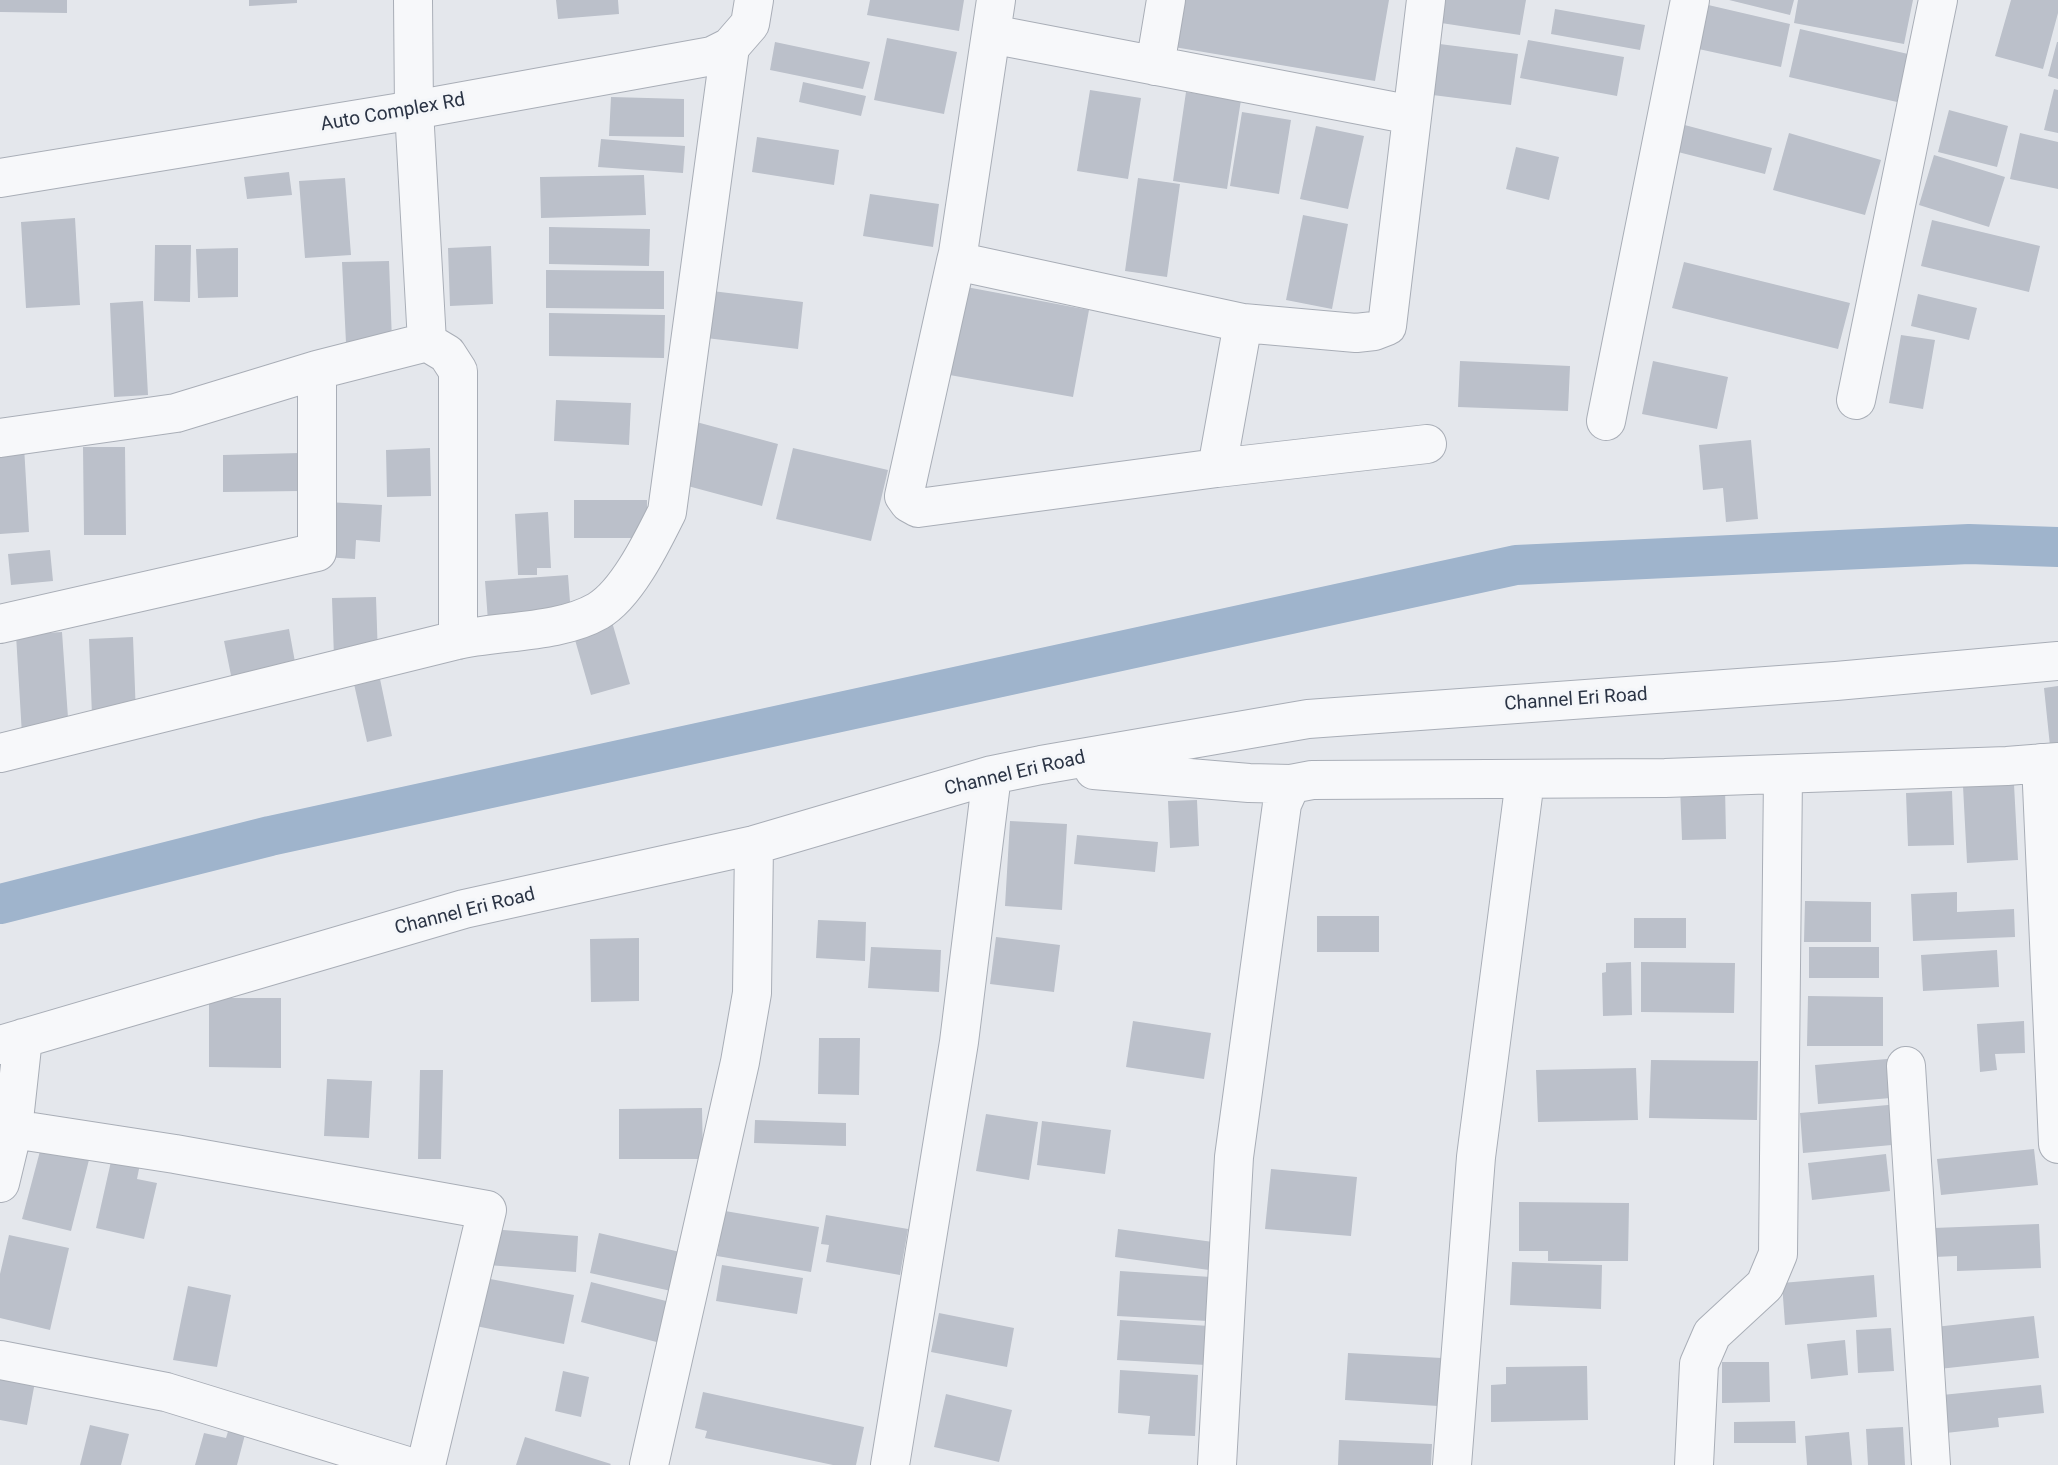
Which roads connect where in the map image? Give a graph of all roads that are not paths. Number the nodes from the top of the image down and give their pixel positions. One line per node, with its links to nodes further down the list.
1 (413, 0): 10 (street)
2 (754, 0): 8 (street)
3 (1166, 0): 9 (street)
4 (1426, 0): 11 (street)
5 (1690, 0): 18 (street)
6 (1938, 0): 17 (street)
7 (994, 17): 9 (street); 13 (street)
8 (730, 47): 10 (street, Auto Complex Rd); 23 (street)
9 (1155, 66): 11 (street)
10 (414, 110): 12 (street, Auto Complex Rd); 15 (street)
11 (1412, 115): 14 (street)
12 (0, 178)
13 (956, 261): 14 (street); 21 (street)
14 (1242, 323): 21 (street)
15 (427, 342): 16 (street); 23 (street)
16 (317, 370): 19 (street); 22 (street)
17 (1856, 400)
18 (1606, 421)
19 (0, 438)
20 (1427, 444): 21 (street)
21 (1217, 467)
22 (0, 624)
23 (458, 640): 25 (street)
24 (2058, 661): 27 (street, Channel Eri Road)
25 (0, 753)
26 (2050, 762): 28 (street); 33 (street)
27 (1041, 765): 29 (street, Channel Eri Road); 31 (street)
28 (1783, 774): 30 (street); 46 (street)
29 (992, 775): 32 (street, Channel Eri Road); 43 (street)
30 (1524, 780): 31 (street); 45 (street)
31 (1291, 784): 44 (street)
32 (754, 845): 34 (street, Channel Eri Road); 42 (street)
33 (2055, 1015): 37 (street)
34 (11, 1042): 36 (street)
35 (1906, 1066): 47 (street)
36 (13, 1129): 38 (street); 41 (street)
37 (2058, 1144)
38 (0, 1184)
39 (0, 1360): 40 (street)
40 (404, 1465)
41 (426, 1465)
42 (649, 1465)
43 (890, 1465)
44 (1217, 1465)
45 (1452, 1465)
46 (1694, 1465)
47 (1931, 1465)

